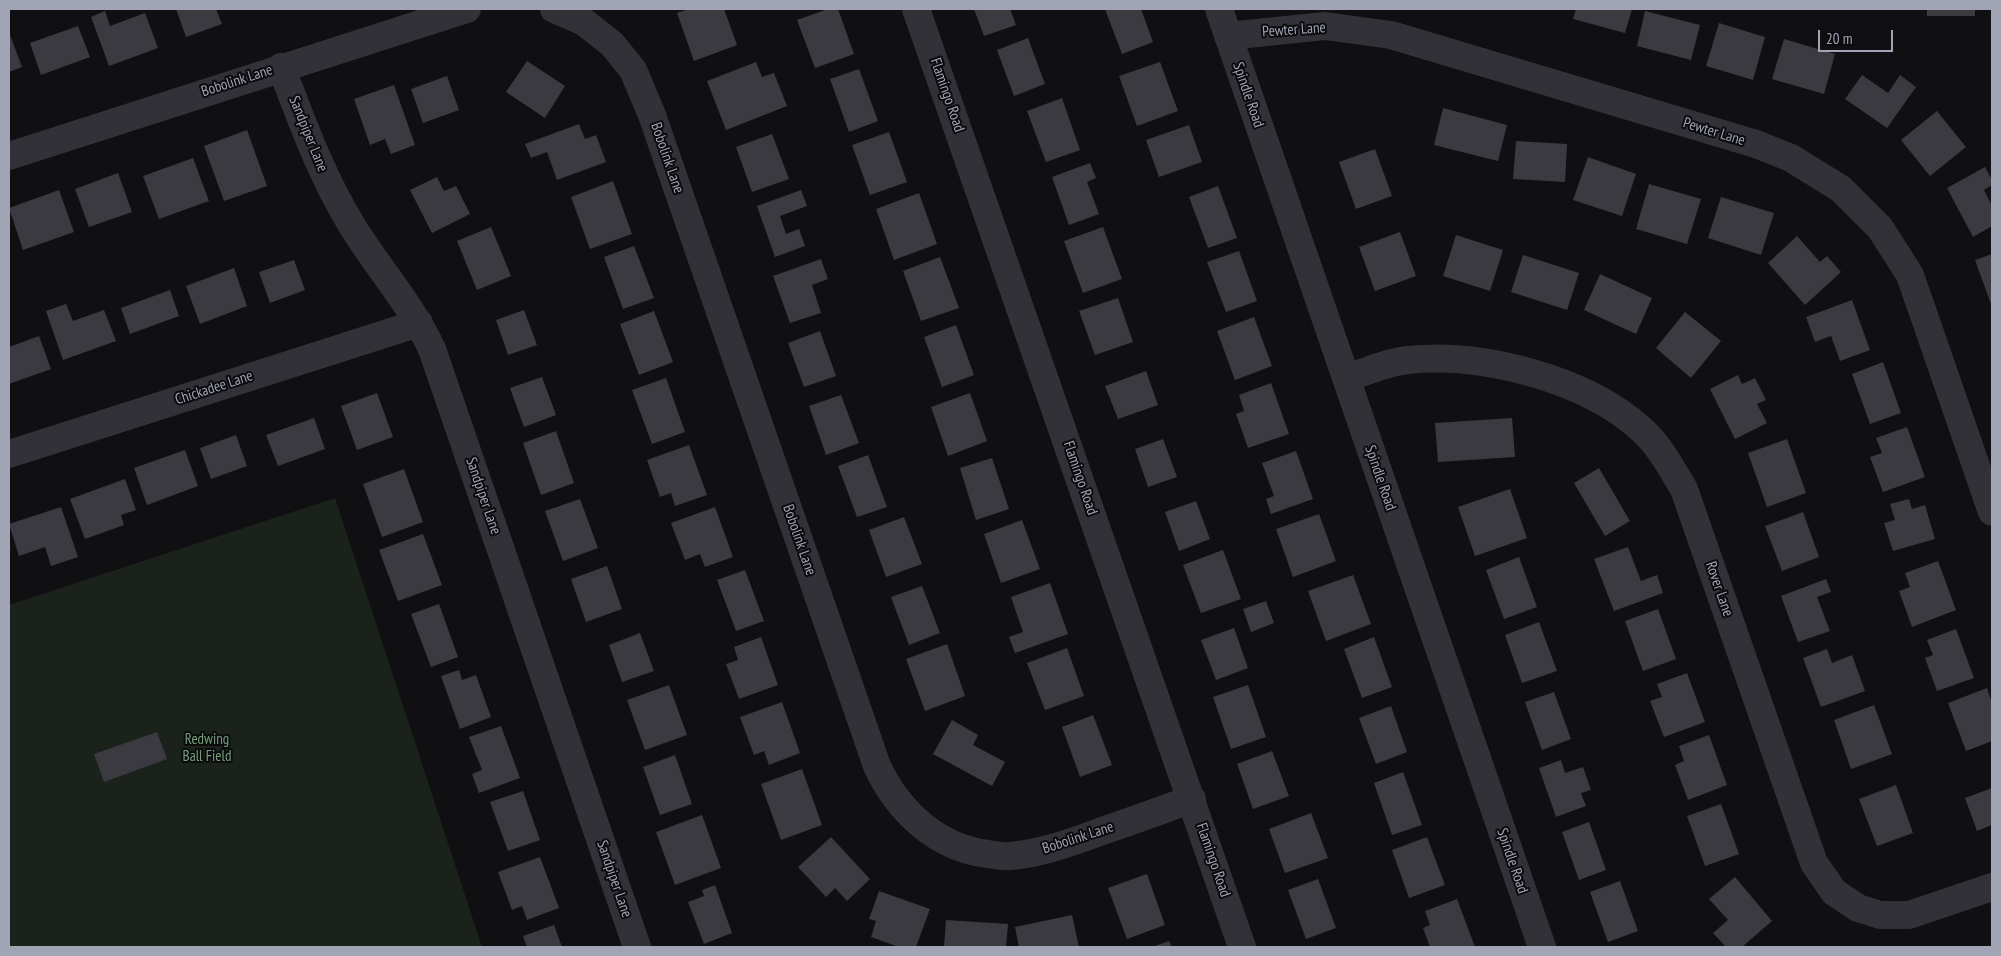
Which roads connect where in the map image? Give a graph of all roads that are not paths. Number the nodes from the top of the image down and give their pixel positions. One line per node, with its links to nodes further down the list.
1 (466, 9): 5 (street, Bobolink Lane)
2 (554, 9): 13 (street, Bobolink Lane)
3 (916, 9): 13 (street, Flamingo Road)
4 (1219, 9): 6 (street, Spindle Road)
5 (411, 17): 7 (street, Bobolink Lane)
6 (1228, 36): 10 (street, Spindle Road); 12 (street, Pewter Lane)
7 (281, 67): 8 (street, Bobolink Lane); 9 (street, Sandpiper Lane)
8 (9, 156)
9 (419, 323): 11 (street, Chickadee Lane); 15 (street, Sandpiper Lane)
10 (1346, 378): 14 (street, Rover Lane); 17 (street, Spindle Road)
11 (9, 454)
12 (1992, 512)
13 (1192, 799): 16 (street, Flamingo Road)
14 (1992, 887)
15 (637, 947)
16 (1242, 947)
17 (1542, 947)

